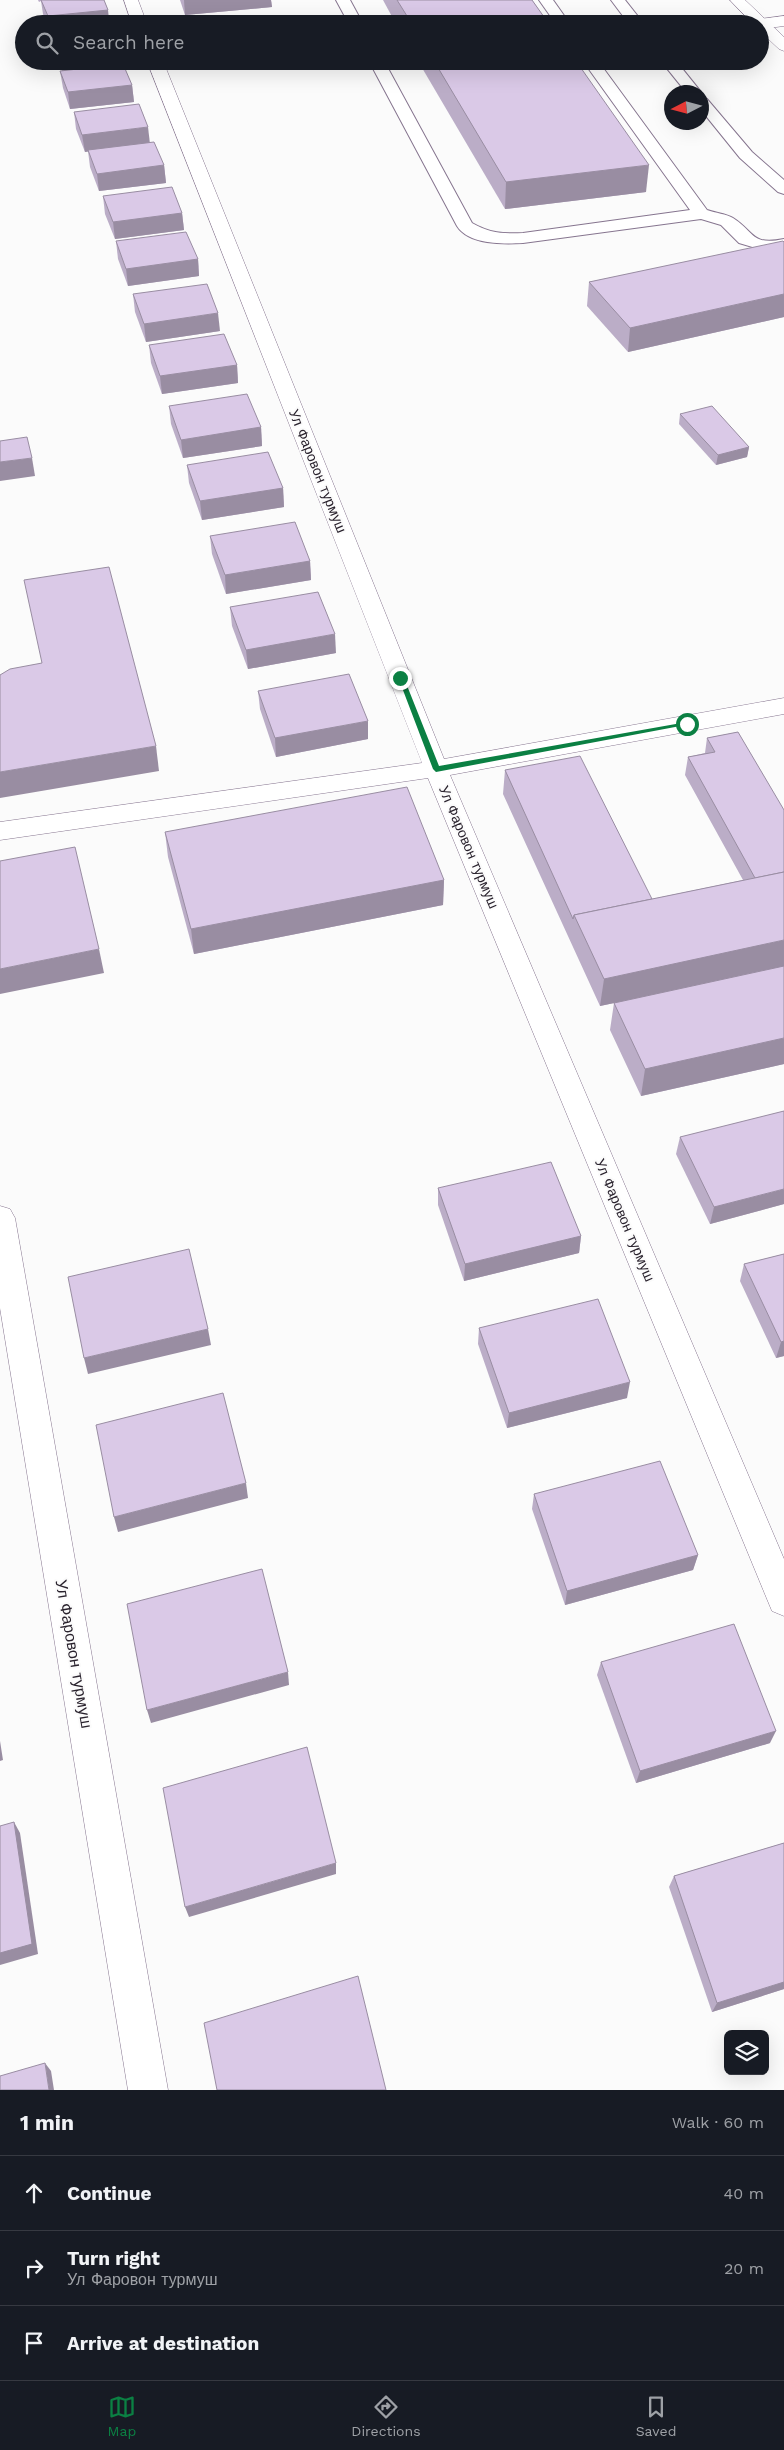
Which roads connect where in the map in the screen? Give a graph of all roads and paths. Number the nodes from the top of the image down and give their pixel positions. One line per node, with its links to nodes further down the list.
1 (131, 0): 6 (street)
2 (343, 0): 7 (lane)
3 (546, 0): 8 (lane)
4 (618, 0): 9 (lane)
5 (736, 0): 10 (street)
6 (137, 15)
7 (351, 15)
8 (557, 15)
9 (630, 15)
10 (752, 15)
11 (784, 21): 12 (street)
12 (769, 23)
13 (769, 25): 14 (street)
14 (784, 26)
15 (769, 32): 16 (street)
16 (784, 46)
17 (159, 70): 28 (street, Ул Фаровон турмуш)
18 (381, 70): 24 (lane)
19 (597, 70): 24 (lane)
20 (676, 70): 21 (lane)
21 (688, 85)
22 (709, 110): 23 (lane)
23 (784, 189)
24 (701, 214): 25 (lane)
25 (776, 245): 26 (lane)
26 (784, 261)
27 (784, 706): 28 (street)
28 (436, 769): 29 (street); 31 (street, Ул Фаровон турмуш)
29 (0, 832)
30 (0, 1218): 32 (street, Ул Фаровон турмуш)
31 (784, 1599)
32 (148, 2090)

